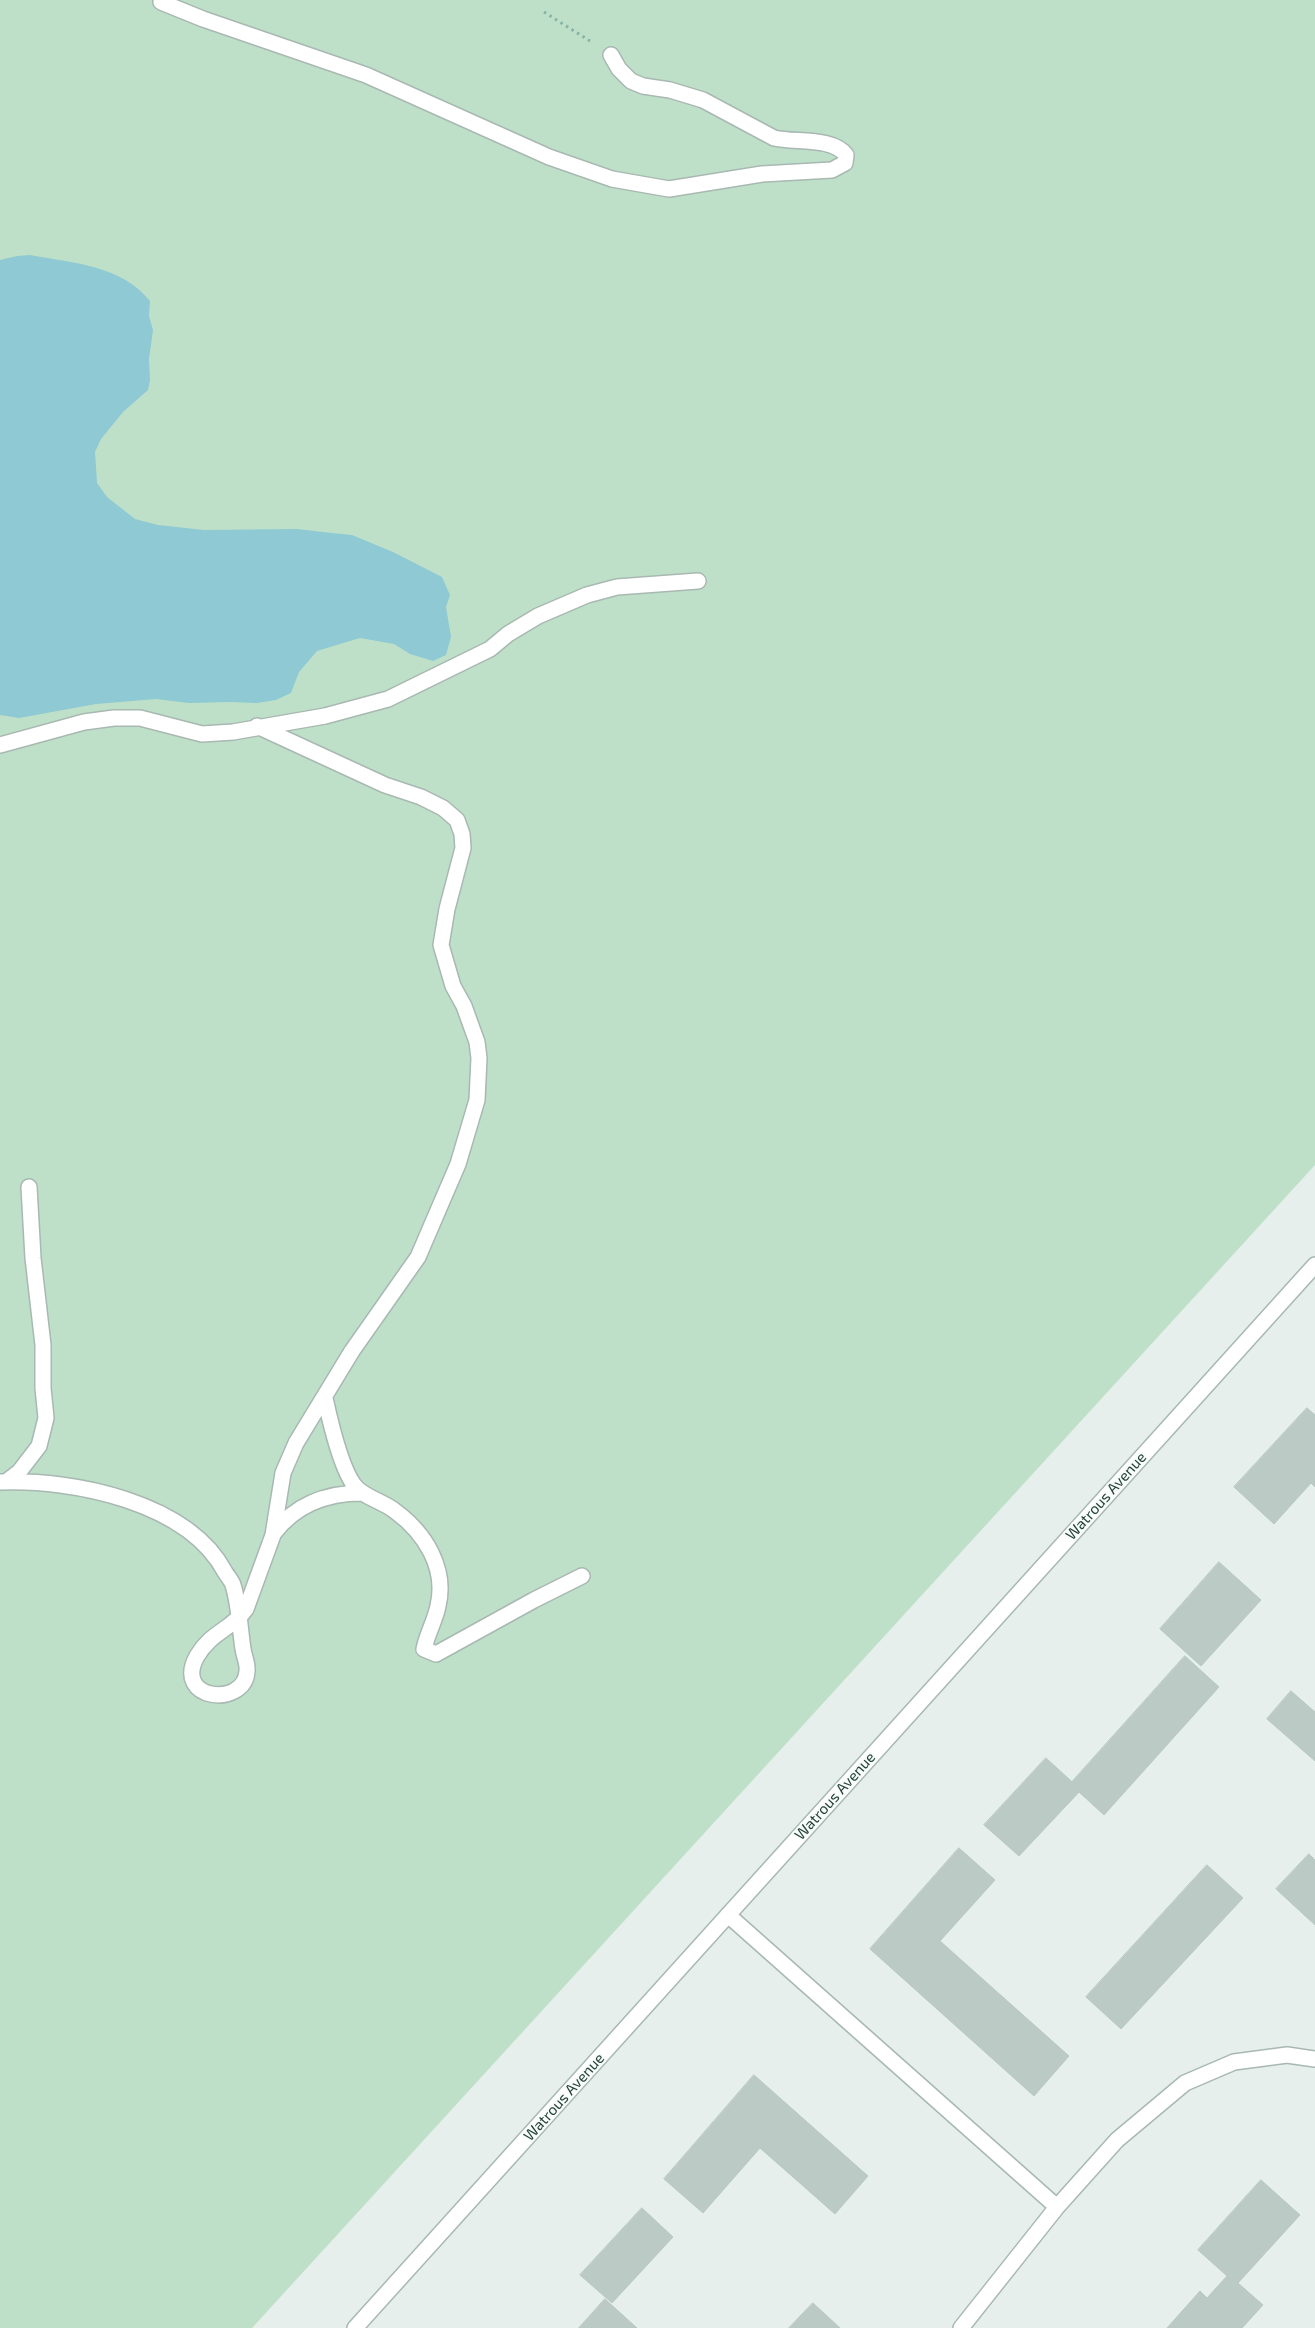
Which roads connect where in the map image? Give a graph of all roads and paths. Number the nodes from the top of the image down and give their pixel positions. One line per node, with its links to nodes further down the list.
1 (161, 2): 3 (street)
2 (544, 12): 3 (path)
3 (611, 55)
4 (698, 581): 5 (street)
5 (257, 726): 6 (street); 9 (street)
6 (0, 745)
7 (29, 1187): 10 (street)
8 (1315, 1265): 15 (street, Watrous Avenue)
9 (325, 1398): 11 (street); 12 (street)
10 (3, 1482): 14 (street)
11 (362, 1493): 12 (street); 13 (street)
12 (273, 1535): 14 (street)
13 (582, 1576)
14 (239, 1619): 14 (street)
15 (728, 1915): 17 (street); 18 (street, Watrous Avenue)
16 (1315, 2059): 17 (street)
17 (1057, 2207): 19 (street)
18 (355, 2328)
19 (962, 2328)

